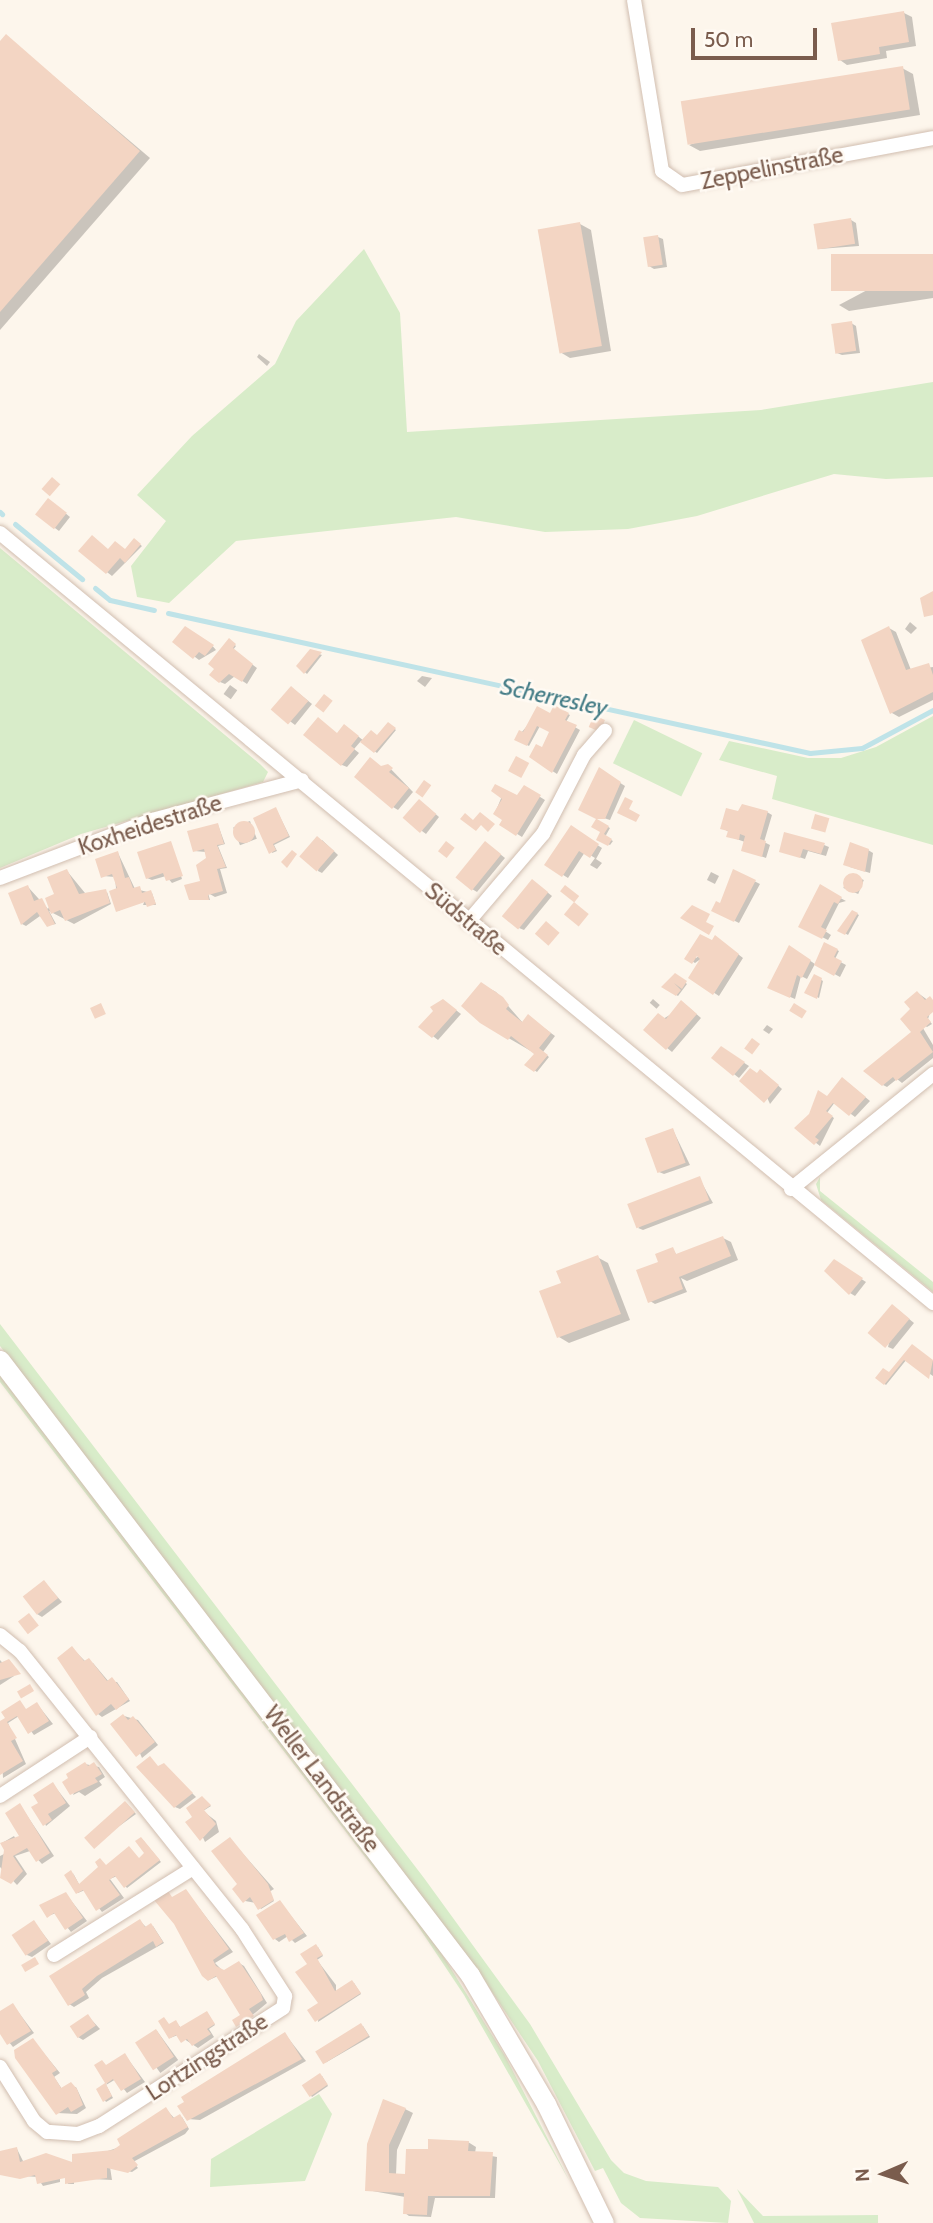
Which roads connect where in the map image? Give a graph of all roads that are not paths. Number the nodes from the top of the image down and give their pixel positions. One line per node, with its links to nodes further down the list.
1 (634, 0): 2 (street, Zeppelinstraße)
2 (933, 138)
3 (0, 533): 5 (street, Südstraße)
4 (605, 731): 7 (street)
5 (302, 780): 6 (street, Koxheidestraße); 7 (street, Südstraße)
6 (0, 878)
7 (468, 922): 9 (street, Südstraße)
8 (933, 1074): 9 (street)
9 (791, 1189): 10 (street, Südstraße)
10 (933, 1303)
11 (0, 1360): 18 (main road, Weller Landstraße)
12 (0, 1634): 13 (street, Lortzingstraße)
13 (90, 1737): 14 (street); 15 (street, Lortzingstraße)
14 (0, 1796)
15 (192, 1868): 16 (street); 17 (street, Lortzingstraße)
16 (54, 1955)
17 (0, 2067)
18 (604, 2223)

